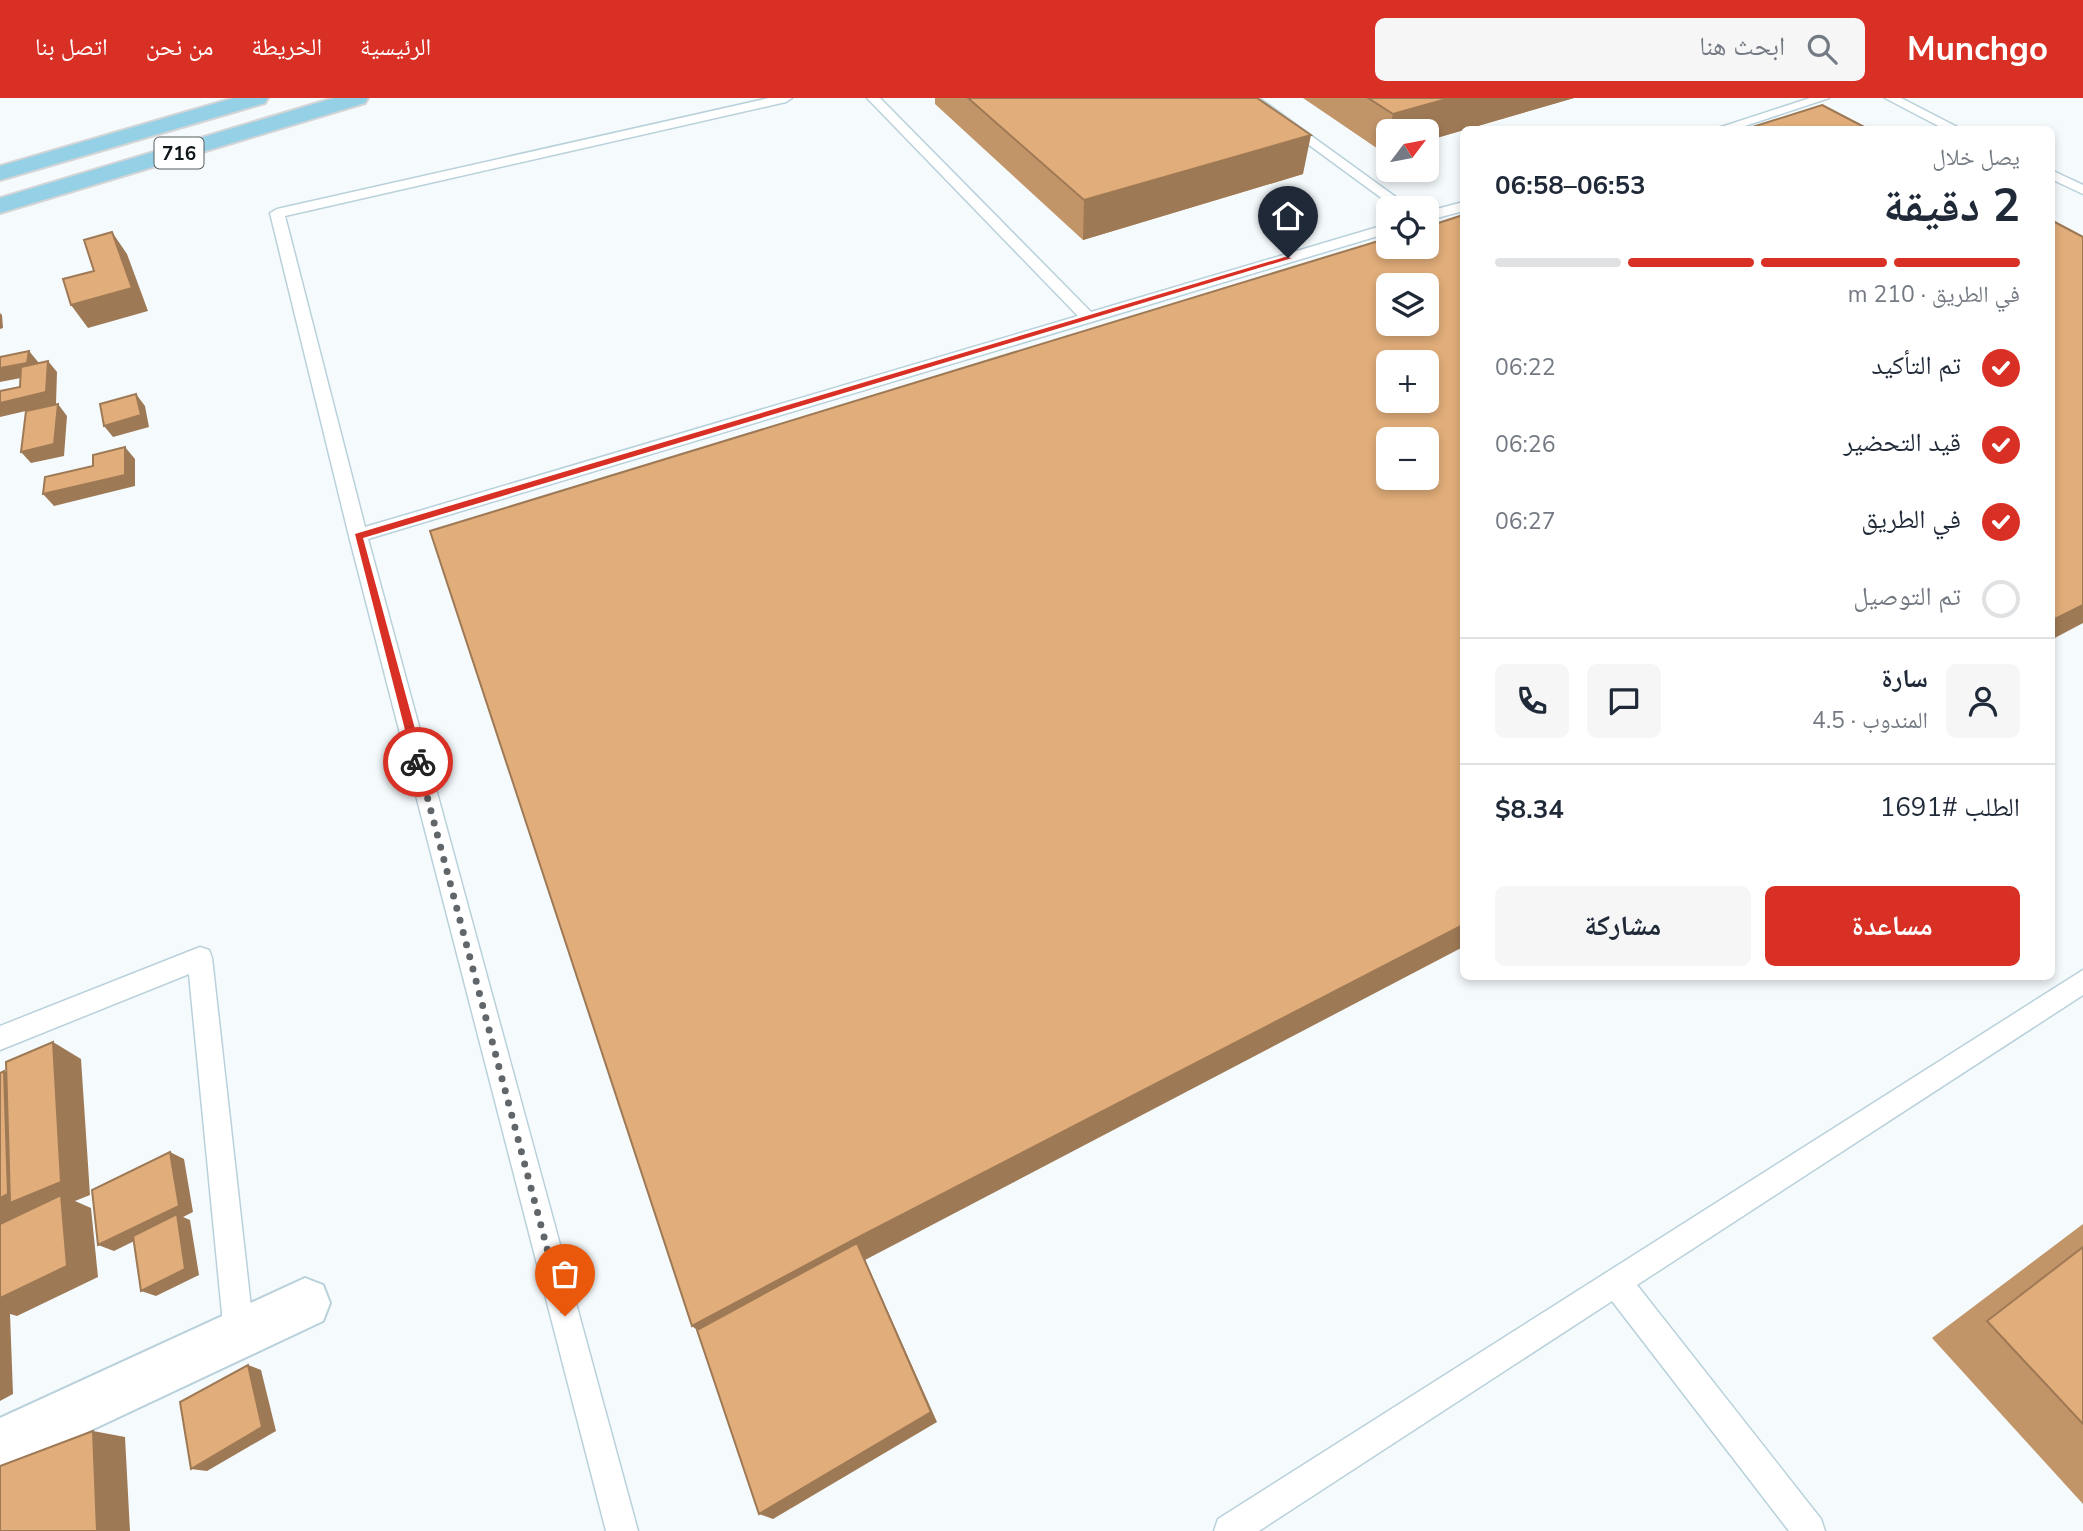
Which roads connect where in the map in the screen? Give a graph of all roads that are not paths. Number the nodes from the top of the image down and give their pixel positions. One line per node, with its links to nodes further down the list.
1 (257, 98): 10 (main road, 716)
2 (357, 98): 14 (main road, 716)
3 (786, 98): 19 (lane)
4 (873, 98): 18 (lane)
5 (1251, 98): 13 (lane)
6 (1824, 98): 8 (lane)
7 (1891, 98): 9 (lane)
8 (1731, 126)
9 (1949, 126)
10 (0, 173)
11 (2055, 176): 12 (lane)
12 (2083, 190)
13 (1387, 196)
14 (0, 206)
15 (1460, 207): 16 (lane)
16 (1439, 213)
17 (1376, 232): 18 (lane)
18 (1089, 318): 19 (lane)
19 (358, 536): 26 (lane)
20 (2083, 981): 22 (lane)
21 (0, 1038): 24 (lane)
22 (1616, 1282): 27 (lane); 28 (lane)
23 (305, 1303): 24 (street)
24 (239, 1334): 25 (street)
25 (0, 1446)
26 (622, 1531)
27 (1230, 1531)
28 (1809, 1531)

